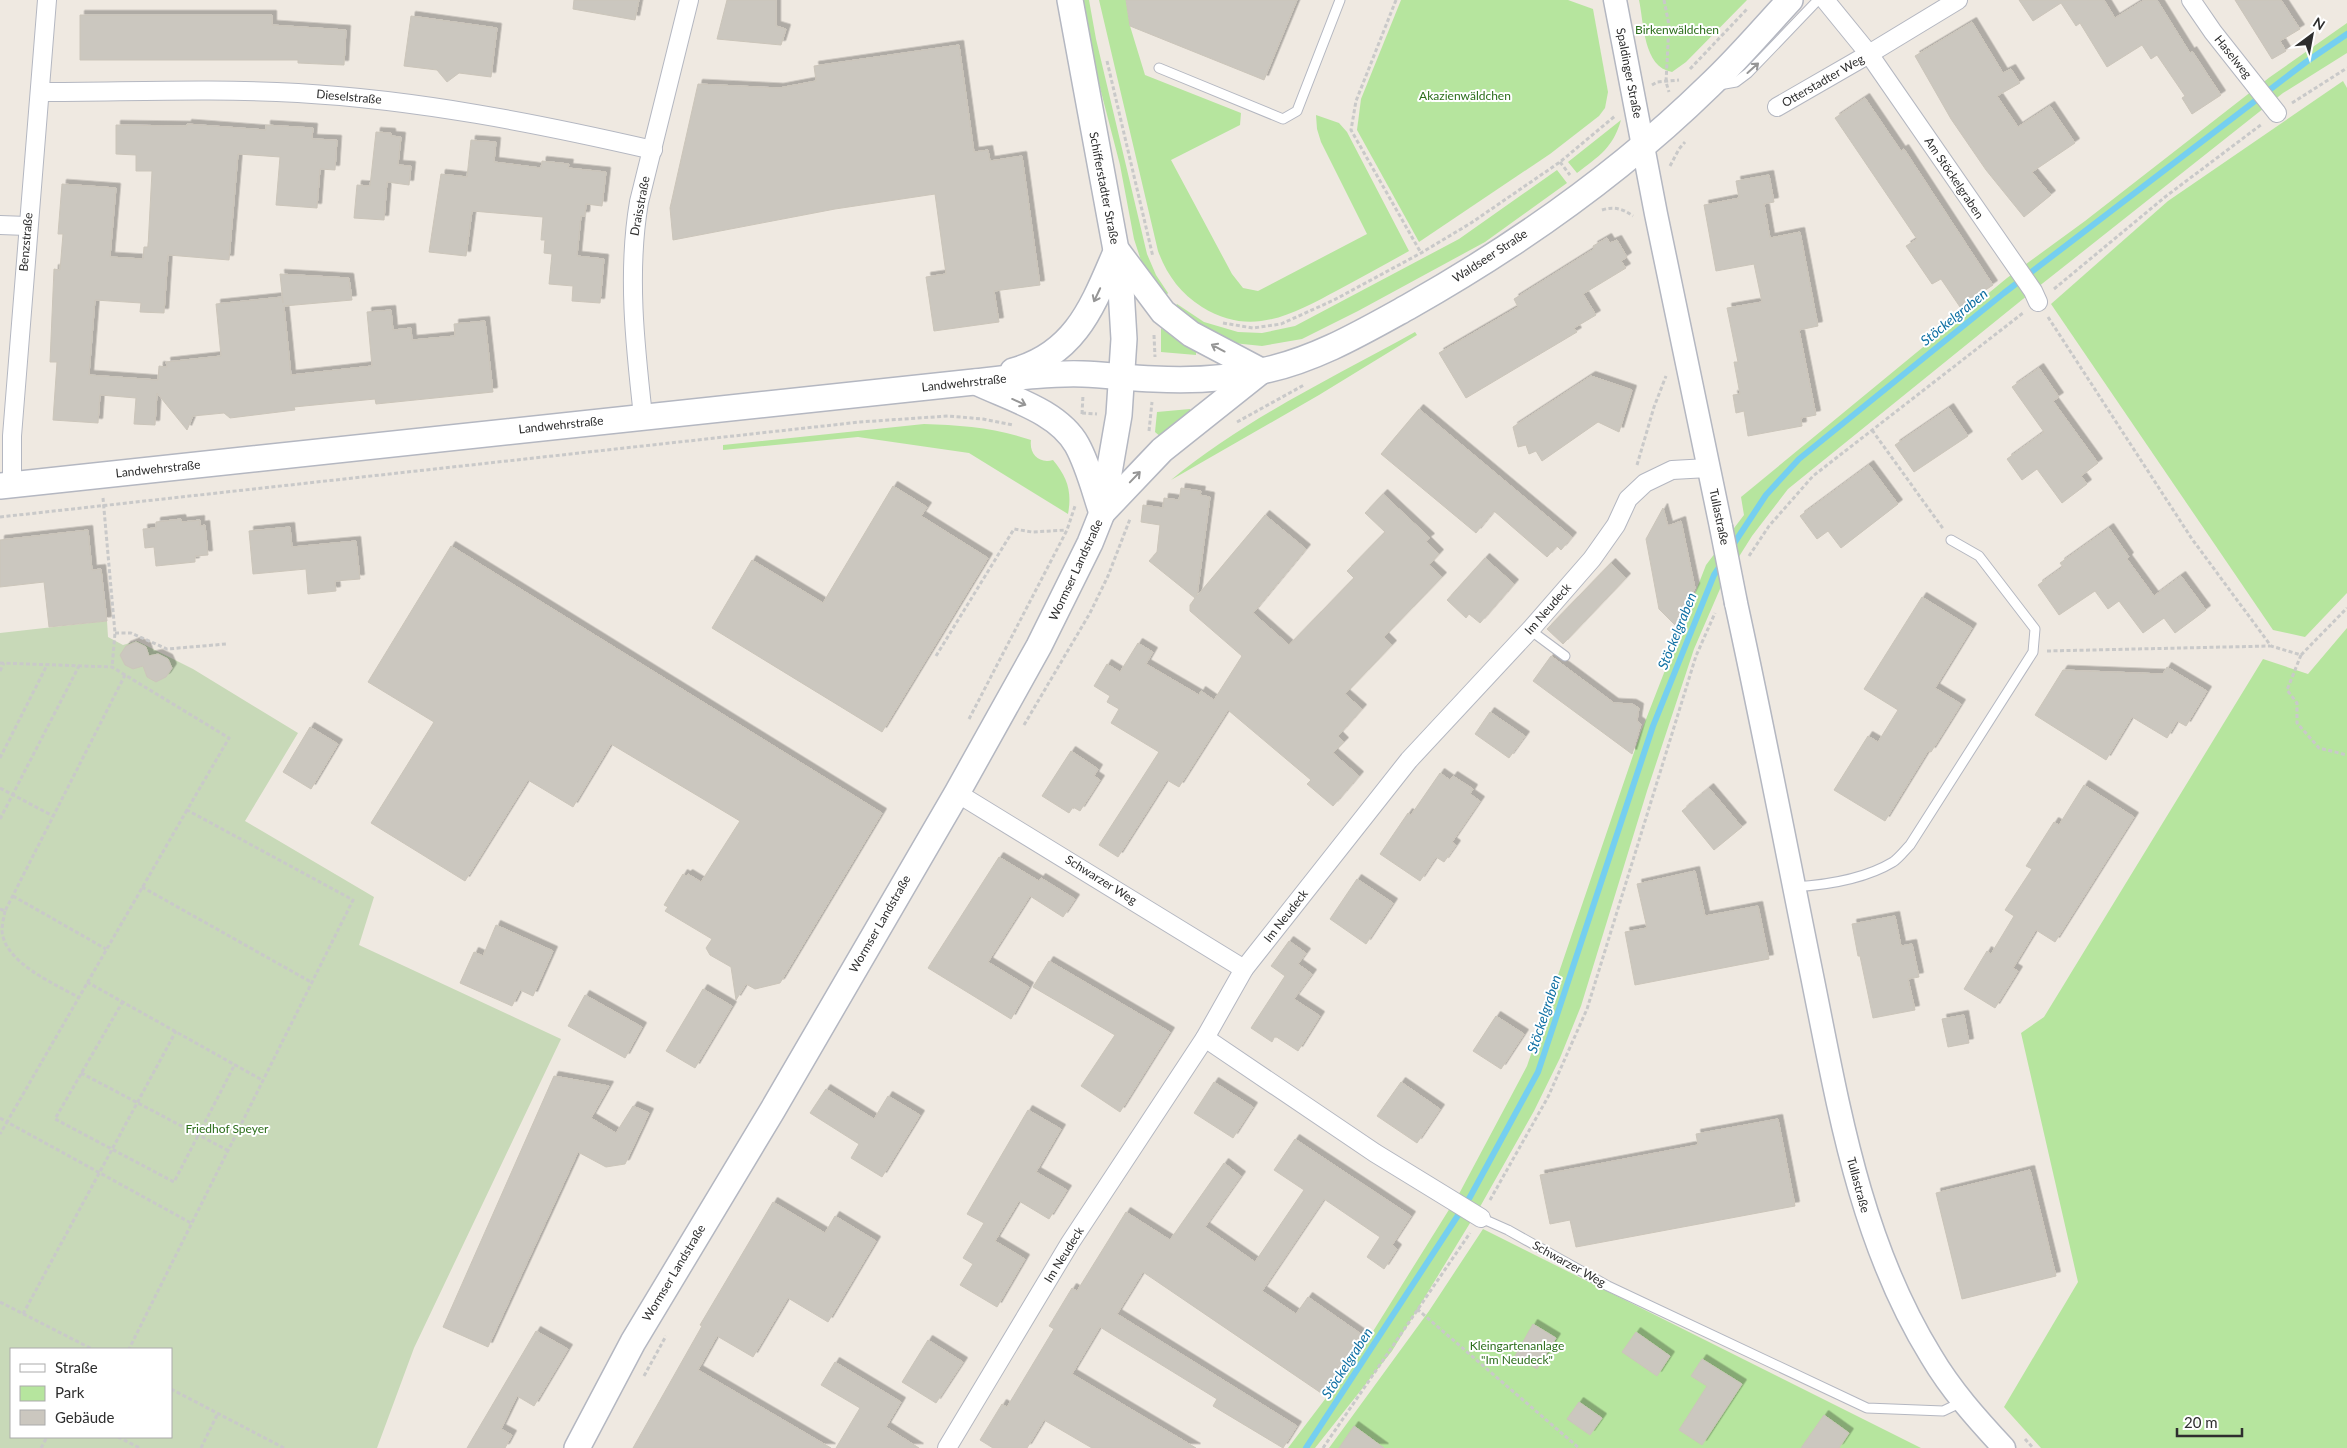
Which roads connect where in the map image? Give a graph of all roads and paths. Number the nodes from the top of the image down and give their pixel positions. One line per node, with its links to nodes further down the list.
1 (47, 0): 20 (street, Benzstraße)
2 (689, 0): 27 (street, Draisstraße)
3 (1070, 0): 31 (main road, Schifferstadter Straße)
4 (1340, 0): 16 (lane)
5 (1396, 0): 32 (path)
6 (1615, 0): 26 (street, Spaldinger Straße)
7 (1664, 0): 18 (path)
8 (1790, 0): 19 (main road, Waldseer Straße)
9 (1818, 0): 19 (lane, one-way to 9)
10 (1826, 0): 15 (street, Otterstadter Weg)
11 (1958, 0): 15 (street, Otterstadter Weg)
12 (2191, 0): 22 (street, Haselweg)
13 (1749, 7): 18 (path)
14 (1105, 52): 33 (path)
15 (1869, 54): 21 (street, Otterstadter Weg); 34 (street, Am Stöckelgraben)
16 (1159, 68)
17 (1657, 82): 18 (path)
18 (1666, 82): 24 (path)
19 (1709, 86): 24 (main road, Waldseer Straße)
20 (40, 92): 27 (street, Dieselstraße); 30 (street, Benzstraße)
21 (1777, 107)
22 (2274, 108)
23 (1618, 114): 32 (path)
24 (1676, 117): 26 (main road, Waldseer Straße)
25 (1688, 139): 28 (path)
26 (1642, 147): 37 (main road, Waldseer Straße); 43 (street, Tullastraße)
27 (653, 150): 40 (street, Draisstraße)
28 (1669, 169)
29 (0, 225): 30 (street)
30 (28, 226): 45 (street, Benzstraße)
31 (1116, 250): 37 (main road, one-way to 31); 38 (main road, Schifferstadter Straße); 39 (main road, one-way to 39)
32 (1421, 253): 35 (path)
33 (1154, 261)
34 (2035, 297): 58 (path)
35 (1217, 320)
36 (1669, 368): 47 (path)
37 (1261, 371): 38 (main road, Waldseer Straße); 49 (main road, one-way to 37)
38 (1122, 377): 39 (main road, Landwehrstraße); 49 (main road, Wormser Landstraße)
39 (974, 382): 40 (main road, Landwehrstraße); 49 (main road, one-way to 49)
40 (643, 416): 44 (main road, Landwehrstraße)
41 (1020, 428): 48 (path)
42 (1872, 430): 52 (path)
43 (1708, 468): 47 (street, Im Neudeck); 53 (street, Tullastraße, bridge)
44 (102, 475): 45 (main road, Landwehrstraße); 48 (path)
45 (6, 485)
46 (1076, 499): 51 (path)
47 (1628, 499): 55 (street, Im Neudeck)
48 (103, 506): 50 (path); 56 (path)
49 (1102, 513): 73 (main road, Wormser Landstraße)
50 (0, 517)
51 (1067, 530): 61 (path); 69 (path)
52 (1951, 540): 59 (lane)
53 (1726, 606): 79 (street, Tullastraße); 102 (path)
54 (2347, 608): 60 (path)
55 (1530, 630): 62 (lane); 84 (street, Im Neudeck)
56 (115, 633): 57 (path); 66 (path)
57 (226, 644)
58 (2271, 646): 59 (path); 60 (path)
59 (2034, 652): 79 (lane)
60 (2302, 655): 70 (path)
61 (936, 656)
62 (1565, 656)
63 (2, 663): 64 (path); 67 (path)
64 (48, 665): 65 (path); 71 (path)
65 (79, 666): 66 (path); 74 (path)
66 (112, 667): 68 (path)
67 (0, 671)
68 (124, 675): 75 (path); 76 (path)
69 (967, 724)
70 (2347, 755)
71 (0, 758)
72 (0, 788): 74 (path)
73 (958, 793): 84 (street, Schwarzer Weg); 117 (main road, Wormser Landstraße)
74 (13, 794): 76 (path); 77 (path)
75 (187, 810): 78 (path); 86 (path)
76 (53, 816): 80 (path)
77 (0, 819)
78 (142, 887): 83 (path); 86 (path)
79 (1794, 887): 110 (street, Tullastraße)
80 (13, 896): 82 (path); 83 (path)
81 (0, 908): 82 (path)
82 (5, 911): 87 (path)
83 (106, 949): 85 (path)
84 (1244, 969): 90 (street, Im Neudeck)
85 (87, 982): 87 (path); 88 (path)
86 (311, 982): 93 (path)
87 (78, 997): 96 (path)
88 (123, 1001): 89 (path); 92 (path)
89 (176, 1031): 91 (path); 94 (path)
90 (1205, 1038): 102 (street, Schwarzer Weg); 118 (street, Im Neudeck)
91 (235, 1064): 93 (path); 98 (path)
92 (81, 1073): 94 (path); 99 (path)
93 (262, 1080): 100 (path)
94 (137, 1102): 98 (path); 99 (path)
95 (0, 1118): 96 (path)
96 (6, 1122): 97 (path); 101 (path)
97 (0, 1134)
98 (199, 1135): 99 (path); 100 (path)
99 (111, 1149): 101 (path)
100 (227, 1150): 103 (path)
101 (98, 1172): 103 (path); 106 (path)
102 (1478, 1216): 105 (path); 110 (lane, Schwarzer Weg)
103 (191, 1223): 108 (path)
104 (0, 1302): 106 (path)
105 (1417, 1310): 119 (path); 120 (path)
106 (23, 1314): 107 (path)
107 (88, 1348)
108 (129, 1348)
109 (172, 1390): 111 (path)
110 (1962, 1402): 113 (street, Tullastraße)
111 (218, 1413): 115 (path); 116 (path)
112 (120, 1438): 114 (path)
113 (2012, 1441): 121 (path)
114 (140, 1448)
115 (201, 1448)
116 (284, 1448)
117 (577, 1448)
118 (947, 1448)
119 (1323, 1448)
120 (1579, 1448)
121 (2033, 1448)

